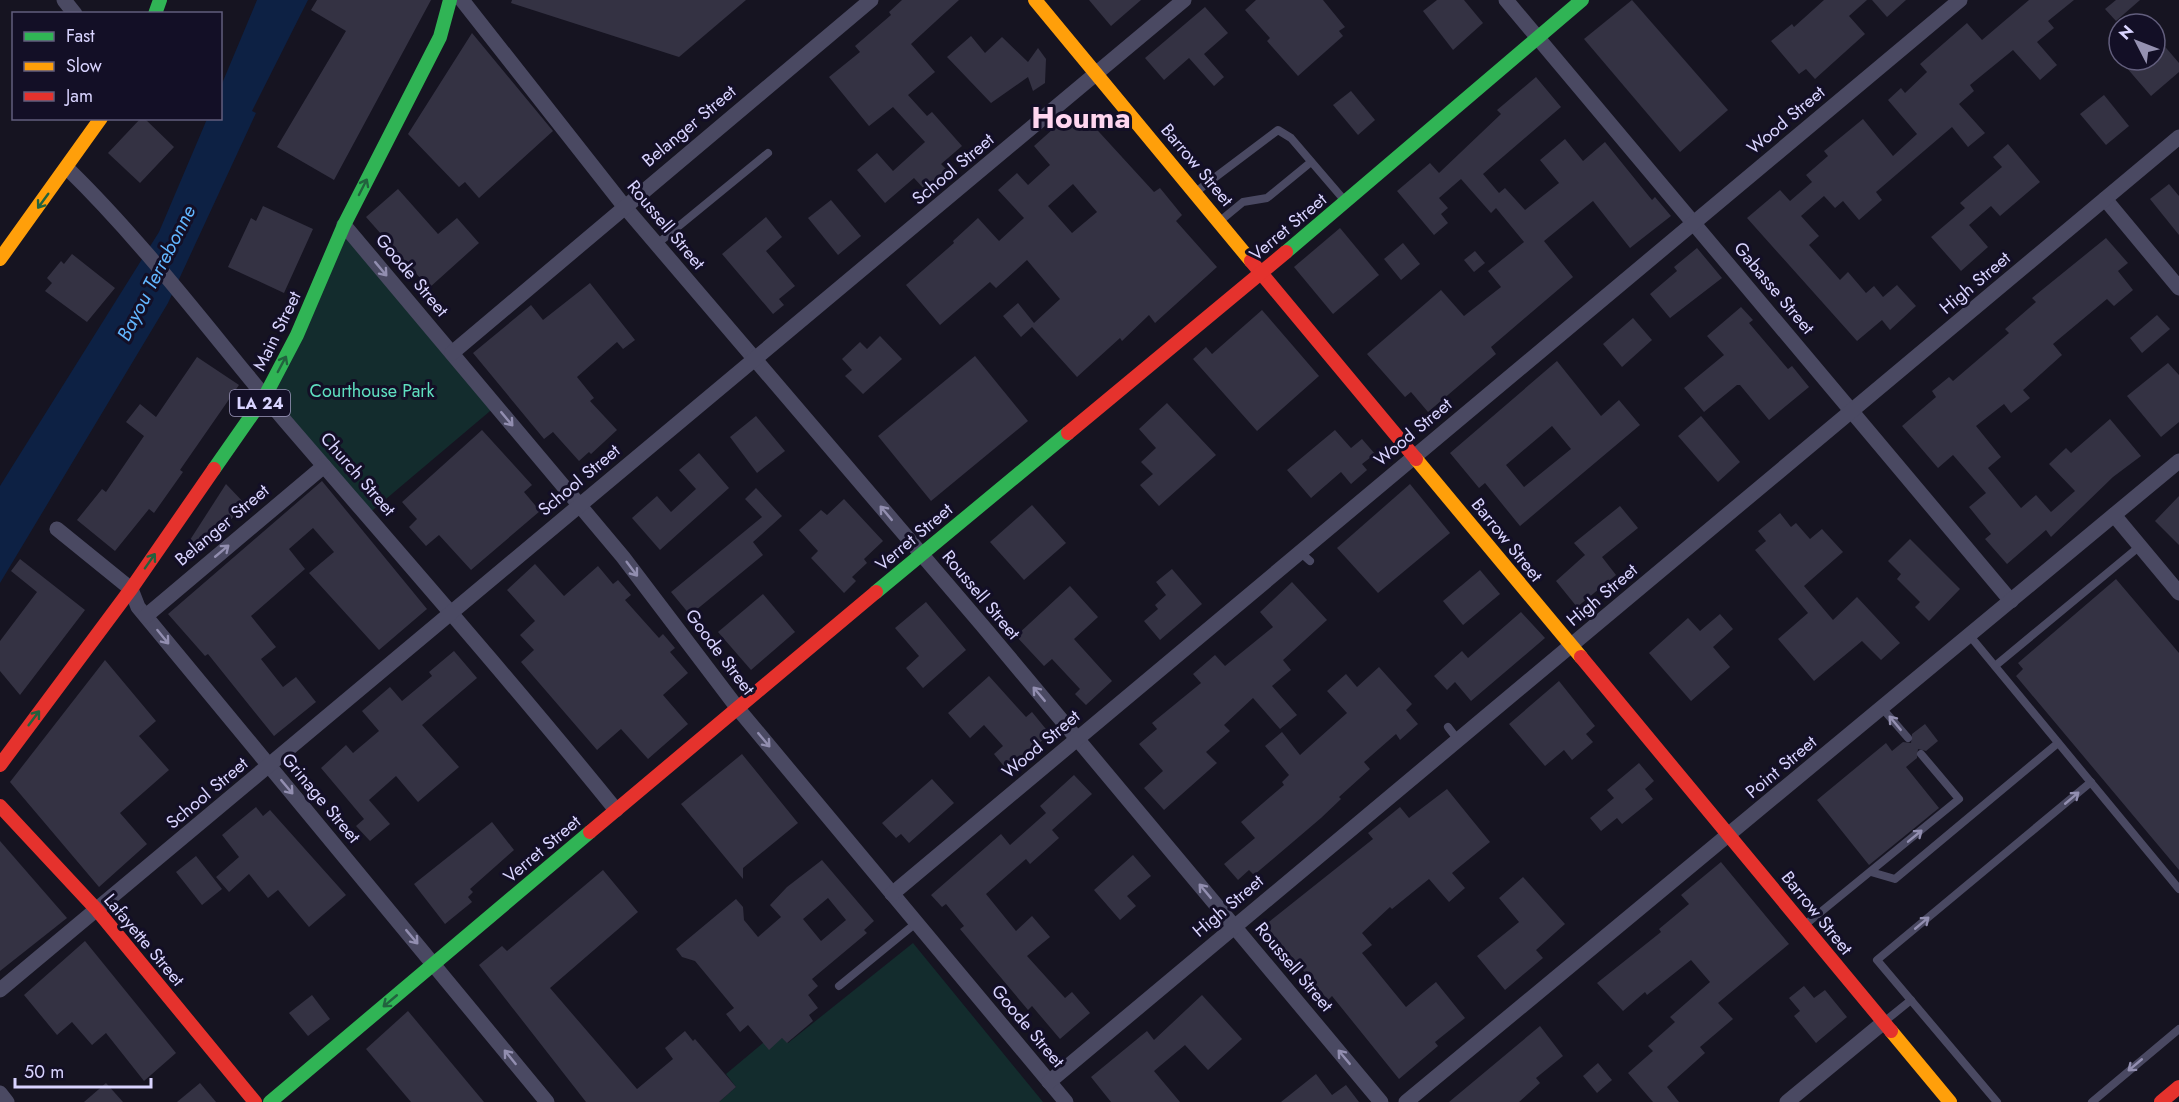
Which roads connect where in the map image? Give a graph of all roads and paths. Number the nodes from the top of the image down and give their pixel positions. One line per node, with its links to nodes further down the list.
1 (64, 0): 10 (street)
2 (450, 0): 24 (main road, Main Street / LA 24, one-way to 2)
3 (462, 0): 21 (street, Roussell Street)
4 (871, 0): 21 (street, Belanger Street)
5 (1035, 0): 12 (main road, Barrow Street)
6 (1184, 0): 12 (street, School Street)
7 (1506, 0): 11 (street, Gabasse Street)
8 (1582, 0): 11 (main road, Verret Street)
9 (1960, 0): 23 (street, Wood Street)
10 (73, 12)
11 (1538, 39): 20 (main road, Verret Street); 23 (street, Gabasse Street)
12 (1097, 74): 18 (main road, Barrow Street); 30 (street, School Street)
13 (100, 120): 17 (main road)
14 (2179, 137): 19 (street, High Street)
15 (768, 153): 25 (lane)
16 (1311, 162): 18 (lane); 20 (lane); 22 (lane)
17 (67, 168): 26 (main road, one-way to 26); 31 (street, Church Street)
18 (1196, 192): 22 (main road, Barrow Street)
19 (2105, 200): 28 (street); 32 (street, High Street)
20 (1346, 202): 27 (main road, Verret Street)
21 (624, 206): 25 (street, Roussell Street); 29 (street, Belanger Street)
22 (1220, 221): 27 (main road, Barrow Street)
23 (1694, 222): 32 (street, Gabasse Street); 33 (street, Wood Street)
24 (344, 225): 29 (street, Goode Street, one-way to 29); 31 (main road, Main Street / LA 24, one-way to 24)
25 (657, 244): 30 (street, Roussell Street)
26 (0, 259)
27 (1262, 272): 33 (main road, Barrow Street); 40 (main road, Verret Street)
28 (2179, 288)
29 (452, 353): 36 (street, Goode Street, one-way to 36)
30 (754, 359): 36 (street, School Street); 40 (street, Roussell Street, one-way to 30)
31 (265, 396): 35 (street, Church Street); 41 (main road, Main Street / LA 24, one-way to 31)
32 (1851, 412): 43 (street, Gabasse Street); 47 (street, High Street)
33 (1414, 456): 47 (main road, Barrow Street); 53 (street, Wood Street)
34 (2179, 461): 37 (street, Point Street)
35 (324, 466): 44 (street, Church Street); 45 (street, Belanger Street, one-way to 35)
36 (579, 506): 44 (street, School Street); 50 (street, Goode Street, one-way to 50)
37 (2114, 515): 39 (street); 43 (street, Point Street)
38 (57, 529): 41 (street, Grinage Street)
39 (2140, 546): 42 (street); 48 (lane)
40 (921, 554): 50 (main road, Verret Street); 53 (street, Roussell Street, one-way to 40)
41 (131, 589): 45 (street, Grinage Street); 57 (main road, Main Street / LA 24, one-way to 41)
42 (2179, 593)
43 (2011, 601): 46 (street, Point Street)
44 (453, 613): 58 (street, School Street); 61 (street, Church Street)
45 (146, 616): 58 (street, Grinage Street, one-way to 58)
46 (1970, 636): 48 (lane); 49 (street, Point Street)
47 (1571, 646): 54 (street, High Street); 62 (main road, Barrow Street)
48 (1995, 666): 55 (lane)
49 (1882, 708): 52 (lane, one-way to 49); 62 (street, Point Street)
50 (739, 710): 61 (main road, Verret Street); 65 (street, Goode Street, one-way to 65)
51 (1448, 727): 54 (lane)
52 (1908, 738)
53 (1077, 739): 65 (street, Wood Street); 68 (street, Roussell Street, one-way to 53)
54 (1458, 740): 68 (street, High Street)
55 (2058, 742): 59 (lane); 63 (lane)
56 (1921, 754): 63 (lane, one-way to 56)
57 (0, 765)
58 (270, 767): 66 (street, School Street); 70 (street, Grinage Street, one-way to 70)
59 (2091, 782): 64 (lane); 73 (lane, one-way to 59)
60 (0, 806): 66 (main road, Lafayette Street)
61 (615, 810): 70 (main road, Verret Street)
62 (1730, 835): 69 (main road, Barrow Street); 85 (street, Point Street)
63 (1871, 872): 69 (lane)
64 (2179, 888)
65 (892, 894): 67 (street, Goode Street)
66 (97, 910): 72 (street, School Street); 80 (main road, Lafayette Street)
67 (916, 923): 71 (lane); 76 (street, Goode Street)
68 (1235, 925): 76 (street, High Street); 84 (street, Roussell Street, one-way to 68)
69 (1804, 926): 74 (main road, Barrow Street)
70 (435, 964): 81 (main road, Verret Street, one-way to 81); 82 (street, Grinage Street, one-way to 70)
71 (839, 986)
72 (0, 990)
73 (1911, 1000): 74 (lane); 88 (lane)
74 (1884, 1022): 86 (street); 87 (main road, Barrow Street)
75 (2179, 1029): 89 (lane, one-way to 89)
76 (1049, 1082): 83 (street, Goode Street)
77 (2179, 1087): 90 (main road)
78 (0, 1094): 79 (street)
79 (7, 1102)
80 (255, 1102)
81 (270, 1102)
82 (547, 1102)
83 (1066, 1102)
84 (1381, 1102)
85 (1406, 1102)
86 (1787, 1102)
87 (1950, 1102)
88 (1997, 1102)
89 (2092, 1102)
90 (2161, 1102)

